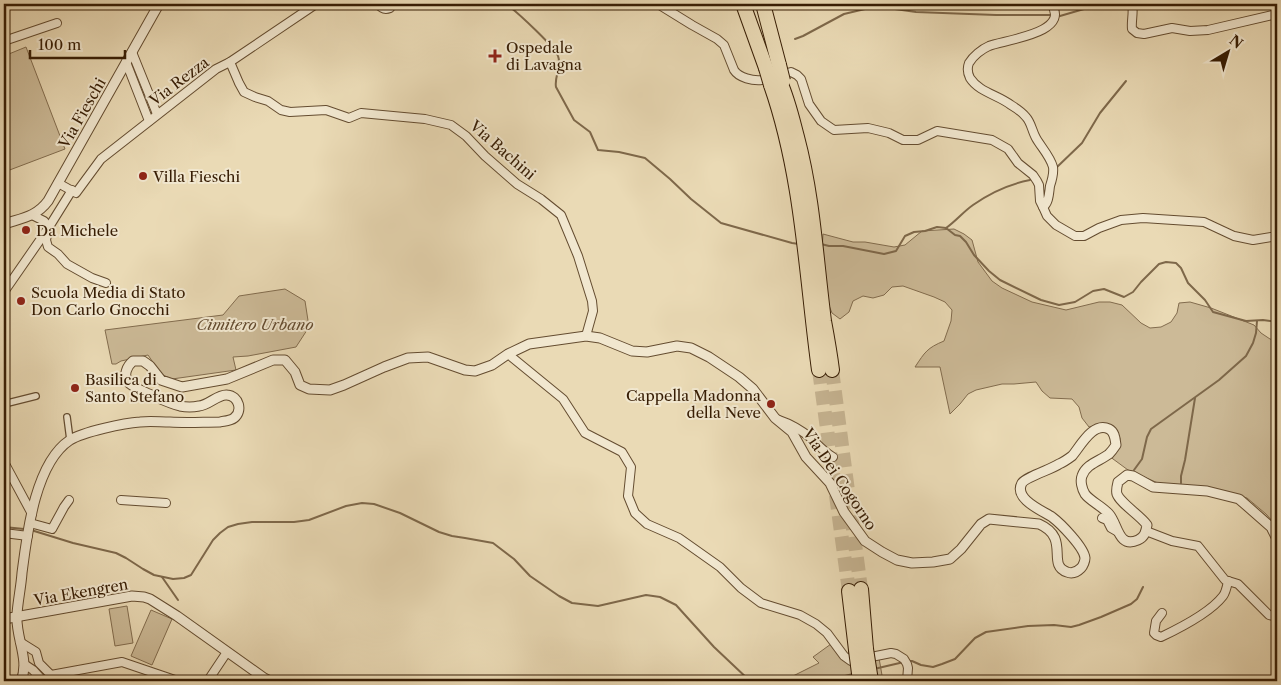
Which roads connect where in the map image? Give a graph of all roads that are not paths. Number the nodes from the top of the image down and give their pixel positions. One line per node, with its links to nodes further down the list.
1 (159, 4): 14 (street, Via Fieschi)
2 (316, 4): 16 (street, Via Rezza)
3 (378, 4): 4 (street)
4 (393, 4)
5 (658, 4): 22 (street)
6 (742, 4): 17 (highway)
7 (752, 4): 17 (highway)
8 (763, 4): 17 (highway)
9 (1051, 4): 22 (street)
10 (1132, 4): 11 (street)
11 (1277, 14)
12 (56, 23): 13 (street)
13 (4, 41)
14 (132, 52): 15 (street, Via Fieschi); 18 (street)
15 (126, 62): 19 (street); 20 (street, Via Fieschi)
16 (230, 62): 18 (street, Via Rezza); 29 (street, Via Bachini)
17 (773, 66): 31 (highway, bridge)
18 (156, 114): 19 (street, Via Rezza)
19 (149, 121): 21 (street, Via Rezza)
20 (58, 183): 21 (street); 23 (street, Via Fieschi)
21 (72, 190): 25 (street)
22 (1044, 207): 26 (street)
23 (32, 215): 24 (street); 25 (street)
24 (4, 224)
25 (49, 226): 27 (street); 28 (street)
26 (1277, 236)
27 (106, 283)
28 (4, 292)
29 (586, 336): 30 (street, Via Dei Cogorno); 35 (street, Via Dei Cogorno)
30 (508, 354): 36 (street, Via Dei Cogorno); 65 (street)
31 (826, 370)
32 (36, 396): 33 (street)
33 (4, 404)
34 (67, 417): 36 (street)
35 (775, 418): 37 (street); 45 (street, Via Dei Cogorno)
36 (70, 440): 43 (street, Via Dei Cogorno)
37 (833, 456)
38 (4, 462): 43 (street)
39 (69, 500): 43 (street)
40 (121, 500): 41 (street)
41 (166, 503)
42 (1102, 518): 45 (street)
43 (29, 526): 46 (street); 51 (street, Via Dei Cogorno)
44 (1146, 531): 45 (street); 47 (street); 48 (street)
45 (1118, 532)
46 (4, 533)
47 (1277, 539)
48 (1228, 581): 50 (street); 52 (street)
49 (855, 590): 55 (highway)
50 (1162, 613)
51 (17, 617): 53 (street, Via Ekengren); 54 (street, Via Dei Cogorno); 56 (street, Via Ekengren)
52 (1277, 617)
53 (4, 619)
54 (20, 642): 57 (street, Via Dei Cogorno); 61 (street)
55 (861, 649): 63 (highway, bridge); 64 (highway, bridge)
56 (227, 652): 58 (street); 62 (street)
57 (24, 664): 59 (street); 60 (street)
58 (266, 680)
59 (20, 681)
60 (43, 681)
61 (184, 681)
62 (205, 681)
63 (860, 681)
64 (871, 681)
65 (907, 681)

